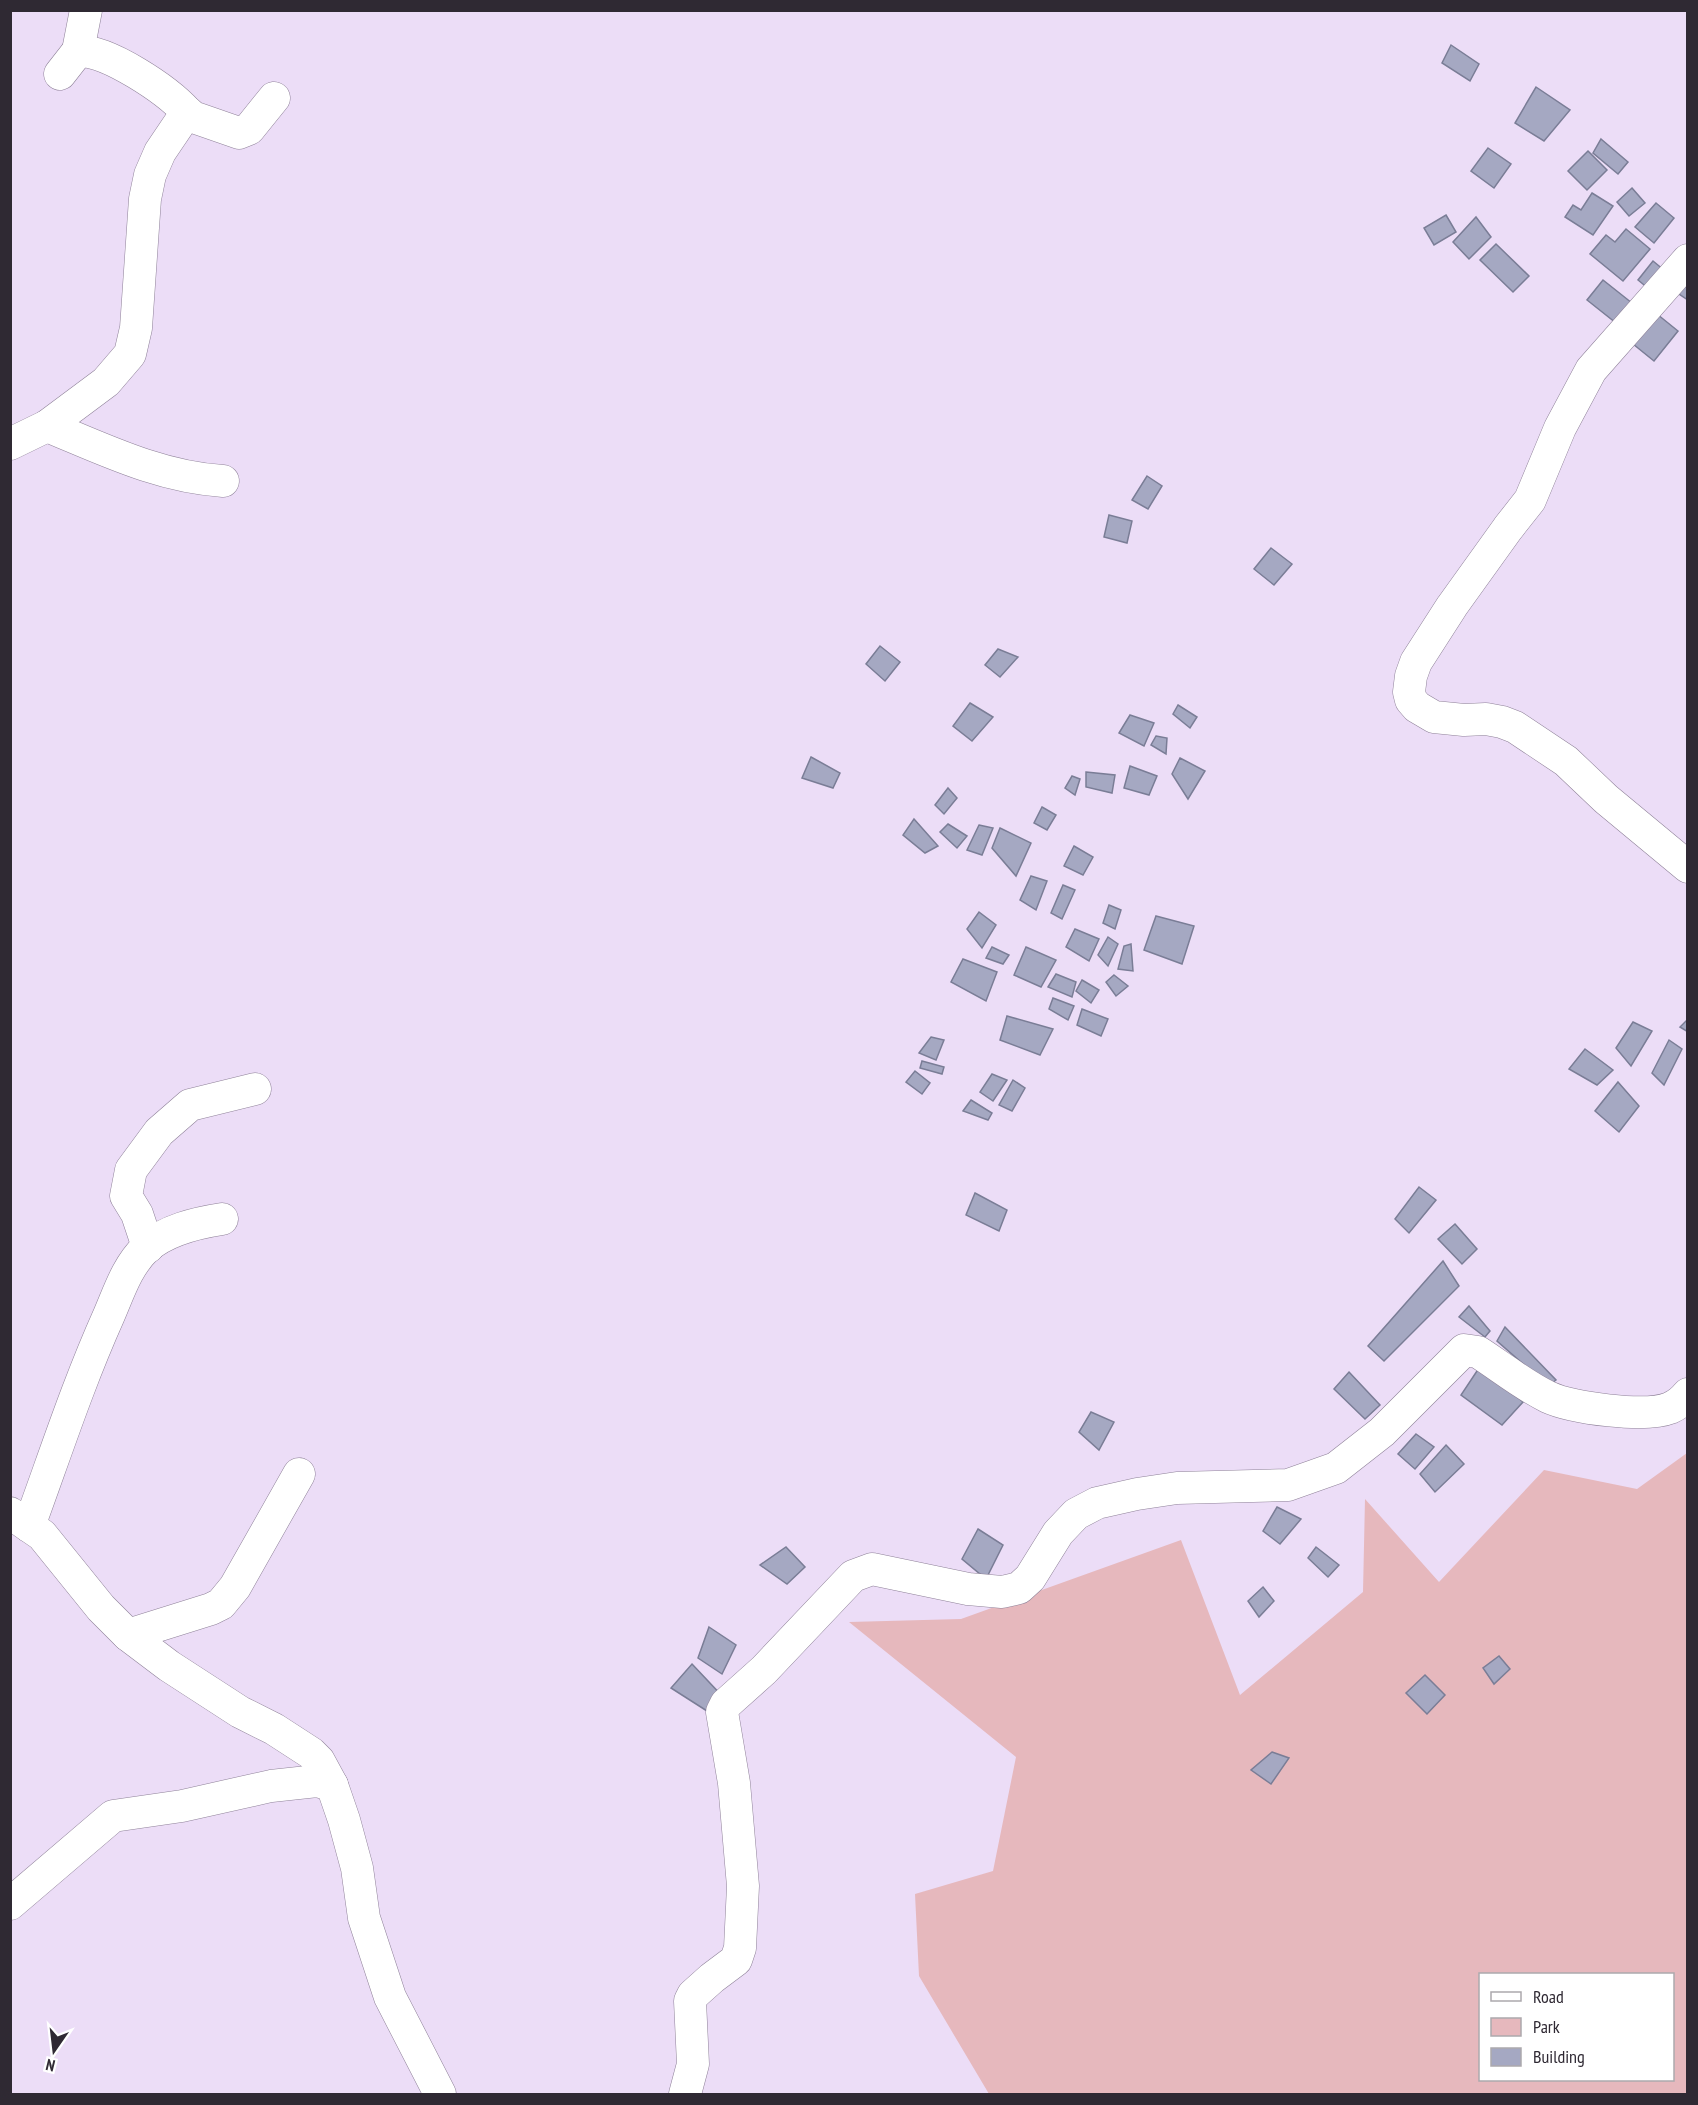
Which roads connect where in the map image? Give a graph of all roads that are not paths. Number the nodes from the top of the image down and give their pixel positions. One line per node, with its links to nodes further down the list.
1 (86, 10): 3 (street)
2 (274, 98): 3 (street)
3 (187, 112): 5 (street)
4 (1688, 260): 8 (street)
5 (47, 426): 6 (street); 7 (street)
6 (10, 444)
7 (223, 481)
8 (1688, 867)
9 (255, 1089): 11 (street)
10 (222, 1219): 11 (street)
11 (148, 1247): 14 (street)
12 (1688, 1394): 19 (street)
13 (299, 1474): 15 (street)
14 (20, 1519): 15 (street)
15 (128, 1635): 16 (street)
16 (332, 1785): 17 (street); 18 (street)
17 (10, 1904)
18 (440, 2094)
19 (685, 2094)

